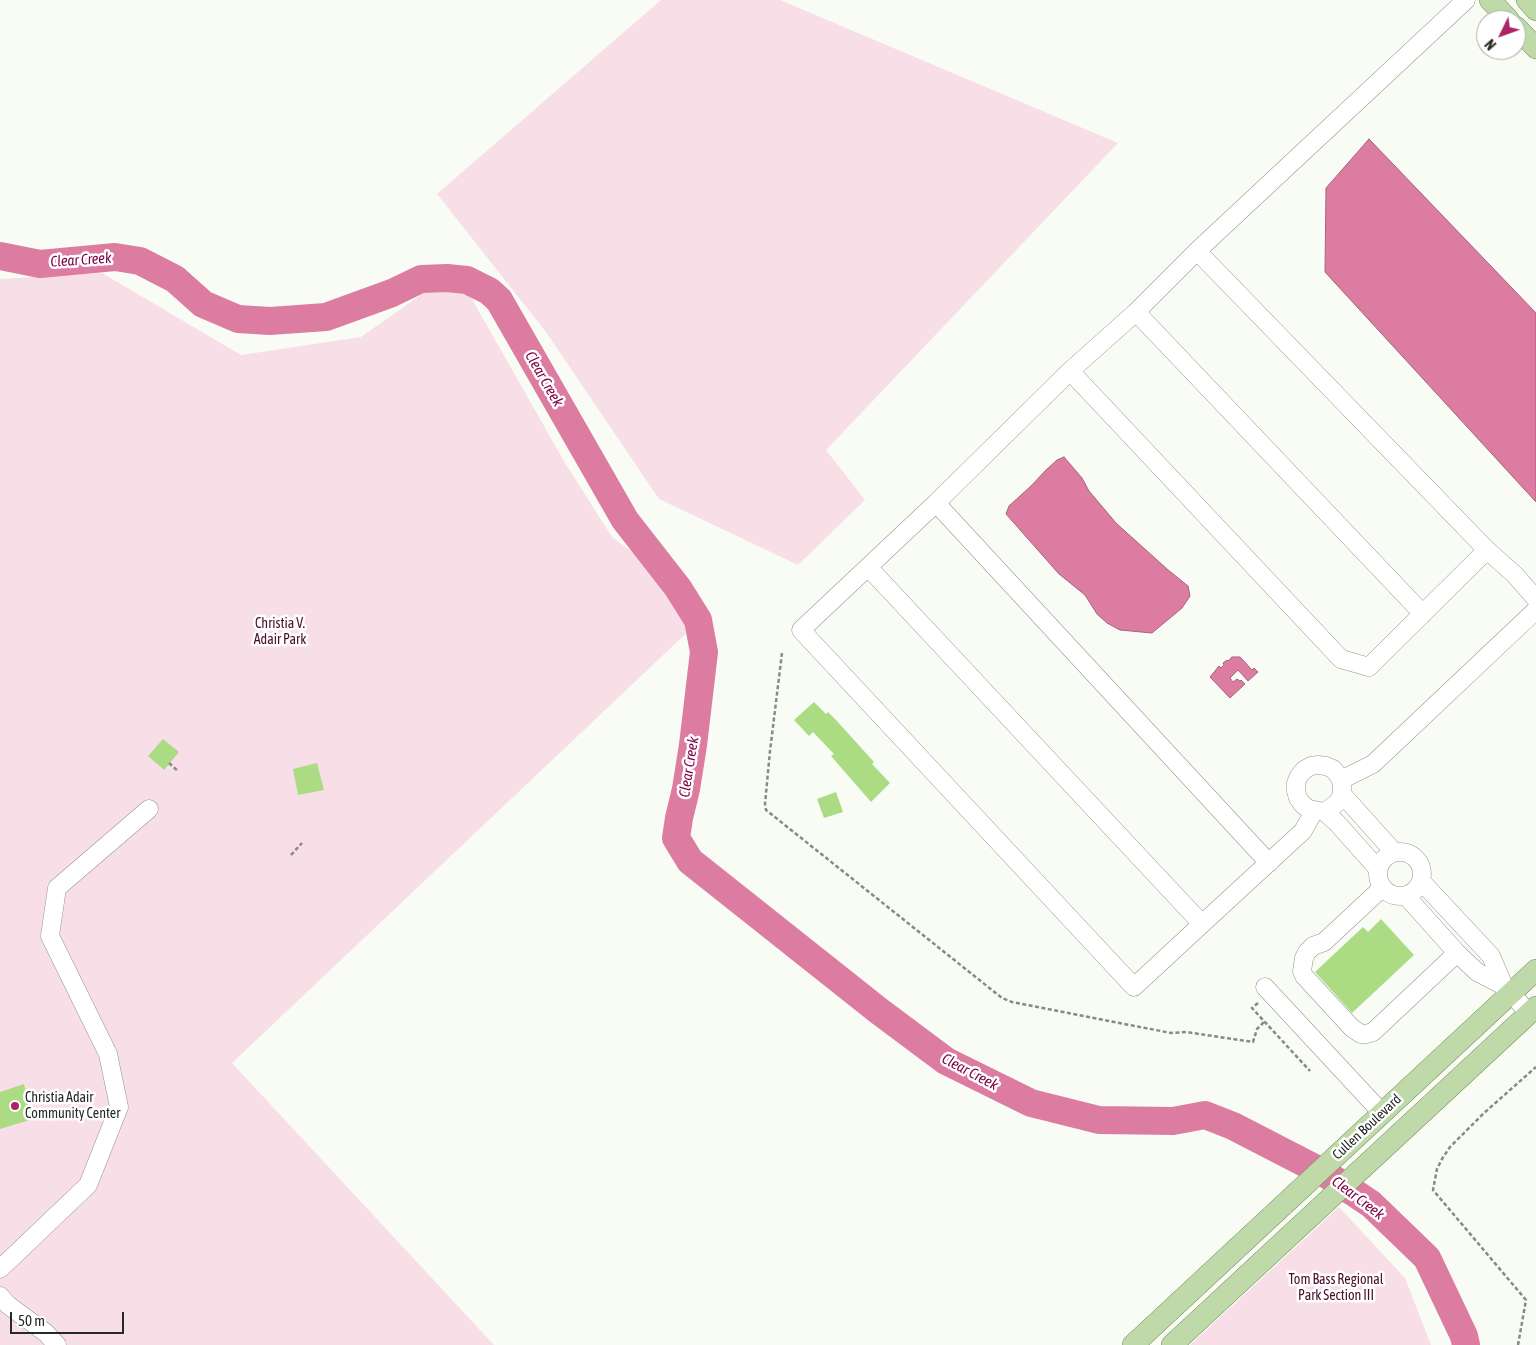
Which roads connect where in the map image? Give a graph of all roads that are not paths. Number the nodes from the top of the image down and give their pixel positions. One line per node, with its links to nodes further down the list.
1 (1466, 0): 8 (street)
2 (1490, 0): 4 (main road)
3 (1527, 0): 5 (main road)
4 (1500, 10)
5 (1536, 10)
6 (1526, 38): 7 (main road)
7 (1536, 48)
8 (1197, 251): 9 (street); 12 (street)
9 (1136, 312): 10 (street); 16 (street)
10 (1070, 371): 11 (street); 16 (street)
11 (936, 503): 13 (street); 21 (street)
12 (1488, 550): 14 (street); 16 (street)
13 (868, 567): 26 (street); 26 (street)
14 (1536, 599)
15 (1536, 610): 17 (street)
16 (1423, 614)
17 (1341, 787): 19 (street); 19 (street); 20 (street)
18 (149, 808): 33 (street)
19 (1320, 811): 21 (street); 22 (street)
20 (1394, 852): 22 (street); 23 (street)
21 (1269, 862): 26 (street)
22 (1378, 868): 24 (street)
23 (1421, 881): 25 (street); 29 (street)
24 (1382, 888): 25 (street); 27 (street)
25 (1406, 896): 27 (street)
26 (1202, 924)
27 (1457, 953): 29 (street)
28 (1536, 970): 29 (main road, Cullen Boulevard)
29 (1508, 990): 31 (street); 32 (main road, Cullen Boulevard)
30 (1264, 993): 32 (street)
31 (1533, 1010): 37 (main road, Cullen Boulevard)
32 (1382, 1113): 36 (main road, Cullen Boulevard)
33 (0, 1268)
34 (0, 1296): 35 (street)
35 (57, 1345)
36 (1133, 1345)
37 (1172, 1345)

